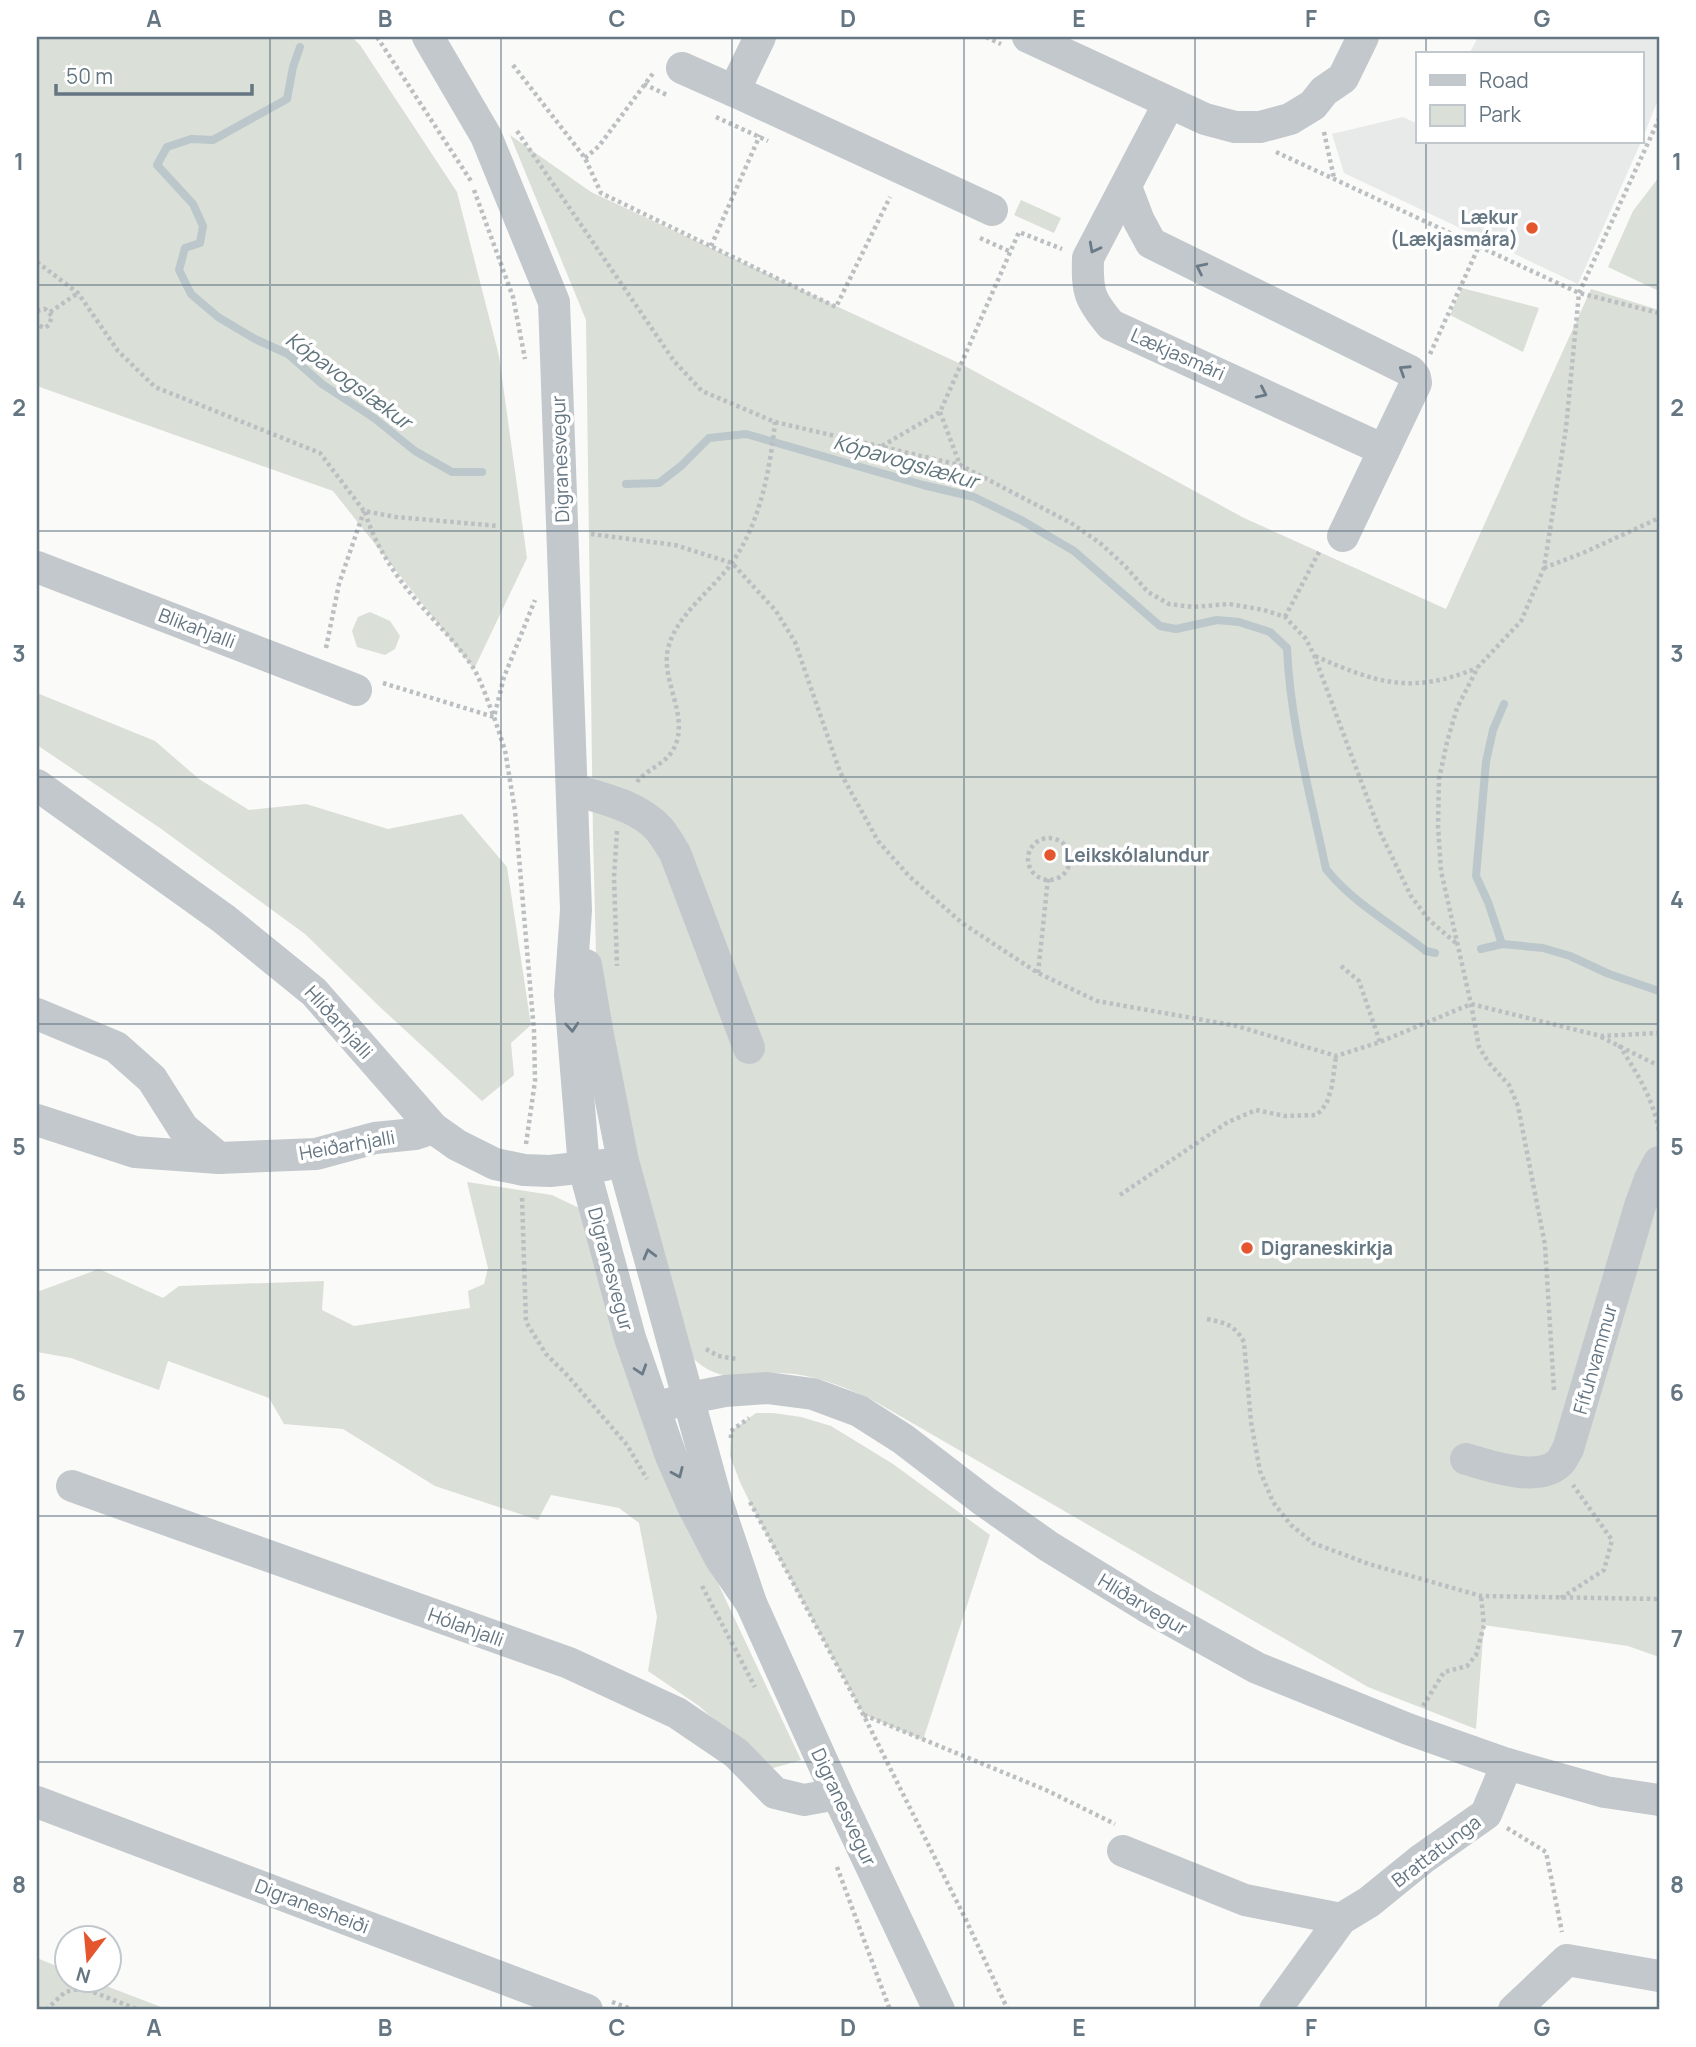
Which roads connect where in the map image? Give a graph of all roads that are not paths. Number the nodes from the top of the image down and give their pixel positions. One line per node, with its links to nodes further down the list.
1 (428, 37): 15 (street, Digranesvegur)
2 (760, 37): 6 (street)
3 (1028, 37): 7 (street)
4 (1363, 37): 7 (street)
5 (682, 68): 6 (street)
6 (734, 92): 9 (street)
7 (1169, 103): 8 (street)
8 (1126, 187): 10 (street, one-way to 8); 10 (street, Lækjasmári, one-way to 10)
9 (992, 210)
10 (1384, 450): 11 (street)
11 (1343, 536)
12 (37, 566): 13 (street, Blikahjalli)
13 (364, 685)
14 (37, 785): 20 (street, Hlíðarhjalli)
15 (572, 789): 16 (street, Digranesvegur); 18 (street)
16 (576, 910): 22 (street, Digranesvegur); 24 (street, Digranesvegur, one-way to 24)
17 (37, 1014): 21 (street)
18 (749, 1048)
19 (37, 1121): 21 (street, Heiðarhjalli)
20 (433, 1128): 21 (street, Heiðarhjalli); 24 (street, Hlíðarhjalli)
21 (219, 1158)
22 (623, 1161): 24 (street, Hlíðarhjalli); 25 (street, Digranesvegur, one-way to 22)
23 (1659, 1162): 27 (street, Fífuhvammur)
24 (584, 1168): 26 (street, Digranesvegur, one-way to 26)
25 (689, 1398): 26 (street, Hlíðarvegur); 29 (street, Digranesvegur); 30 (street, Hlíðarvegur)
26 (653, 1409): 29 (street, Digranesvegur, one-way to 29)
27 (1466, 1459)
28 (72, 1486): 31 (street, Hólahjalli)
29 (751, 1603): 31 (street, Digranesvegur)
30 (1507, 1764): 32 (street, Hlíðarvegur); 35 (street, Brattatunga)
31 (837, 1794): 38 (street, Digranesvegur)
32 (1659, 1800)
33 (37, 1802): 37 (street, Digranesheiði)
34 (1123, 1851): 35 (street)
35 (1341, 1919): 39 (street, Brattatunga)
36 (1659, 1976): 40 (street)
37 (587, 2010)
38 (939, 2010)
39 (1275, 2010)
40 (1514, 2010)

